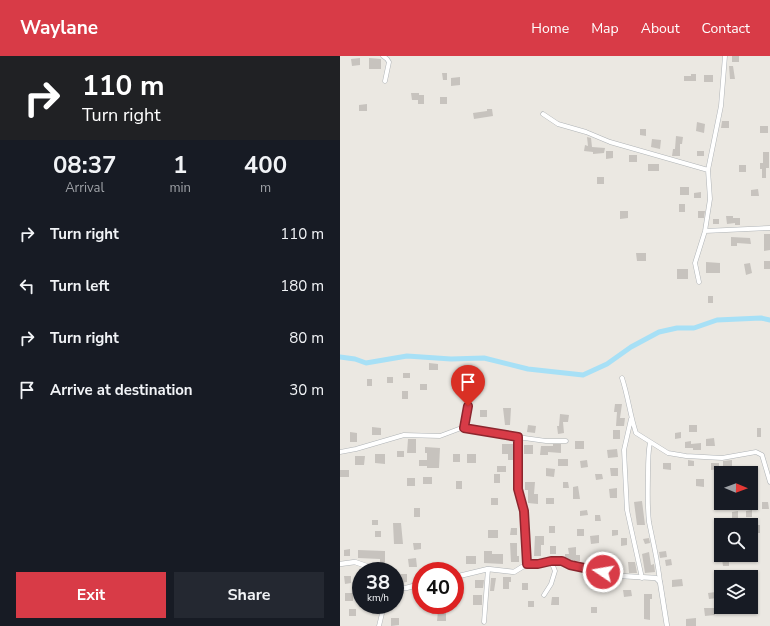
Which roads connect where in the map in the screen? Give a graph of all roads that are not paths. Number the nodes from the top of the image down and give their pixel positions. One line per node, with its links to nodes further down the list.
1 (382, 56): 3 (street)
2 (725, 56): 5 (street)
3 (385, 81)
4 (543, 114): 5 (street)
5 (708, 170): 7 (street)
6 (770, 228): 7 (street)
7 (705, 231): 8 (street)
8 (699, 282)
9 (622, 378): 11 (street)
10 (468, 406): 12 (street)
11 (631, 417): 15 (street); 24 (street)
12 (464, 428): 13 (street); 16 (street)
13 (518, 437): 14 (street); 21 (street)
14 (566, 441)
15 (650, 442): 17 (street); 25 (street)
16 (340, 452)
17 (770, 482)
18 (551, 561): 21 (street); 24 (street); 26 (street)
19 (352, 562): 20 (street)
20 (340, 564)
21 (527, 564): 22 (street)
22 (488, 569): 23 (street); 28 (street)
23 (464, 575)
24 (642, 578): 25 (street)
25 (660, 582): 30 (street)
26 (544, 595)
27 (382, 614): 29 (street)
28 (484, 622)
29 (379, 626)
30 (667, 626)

